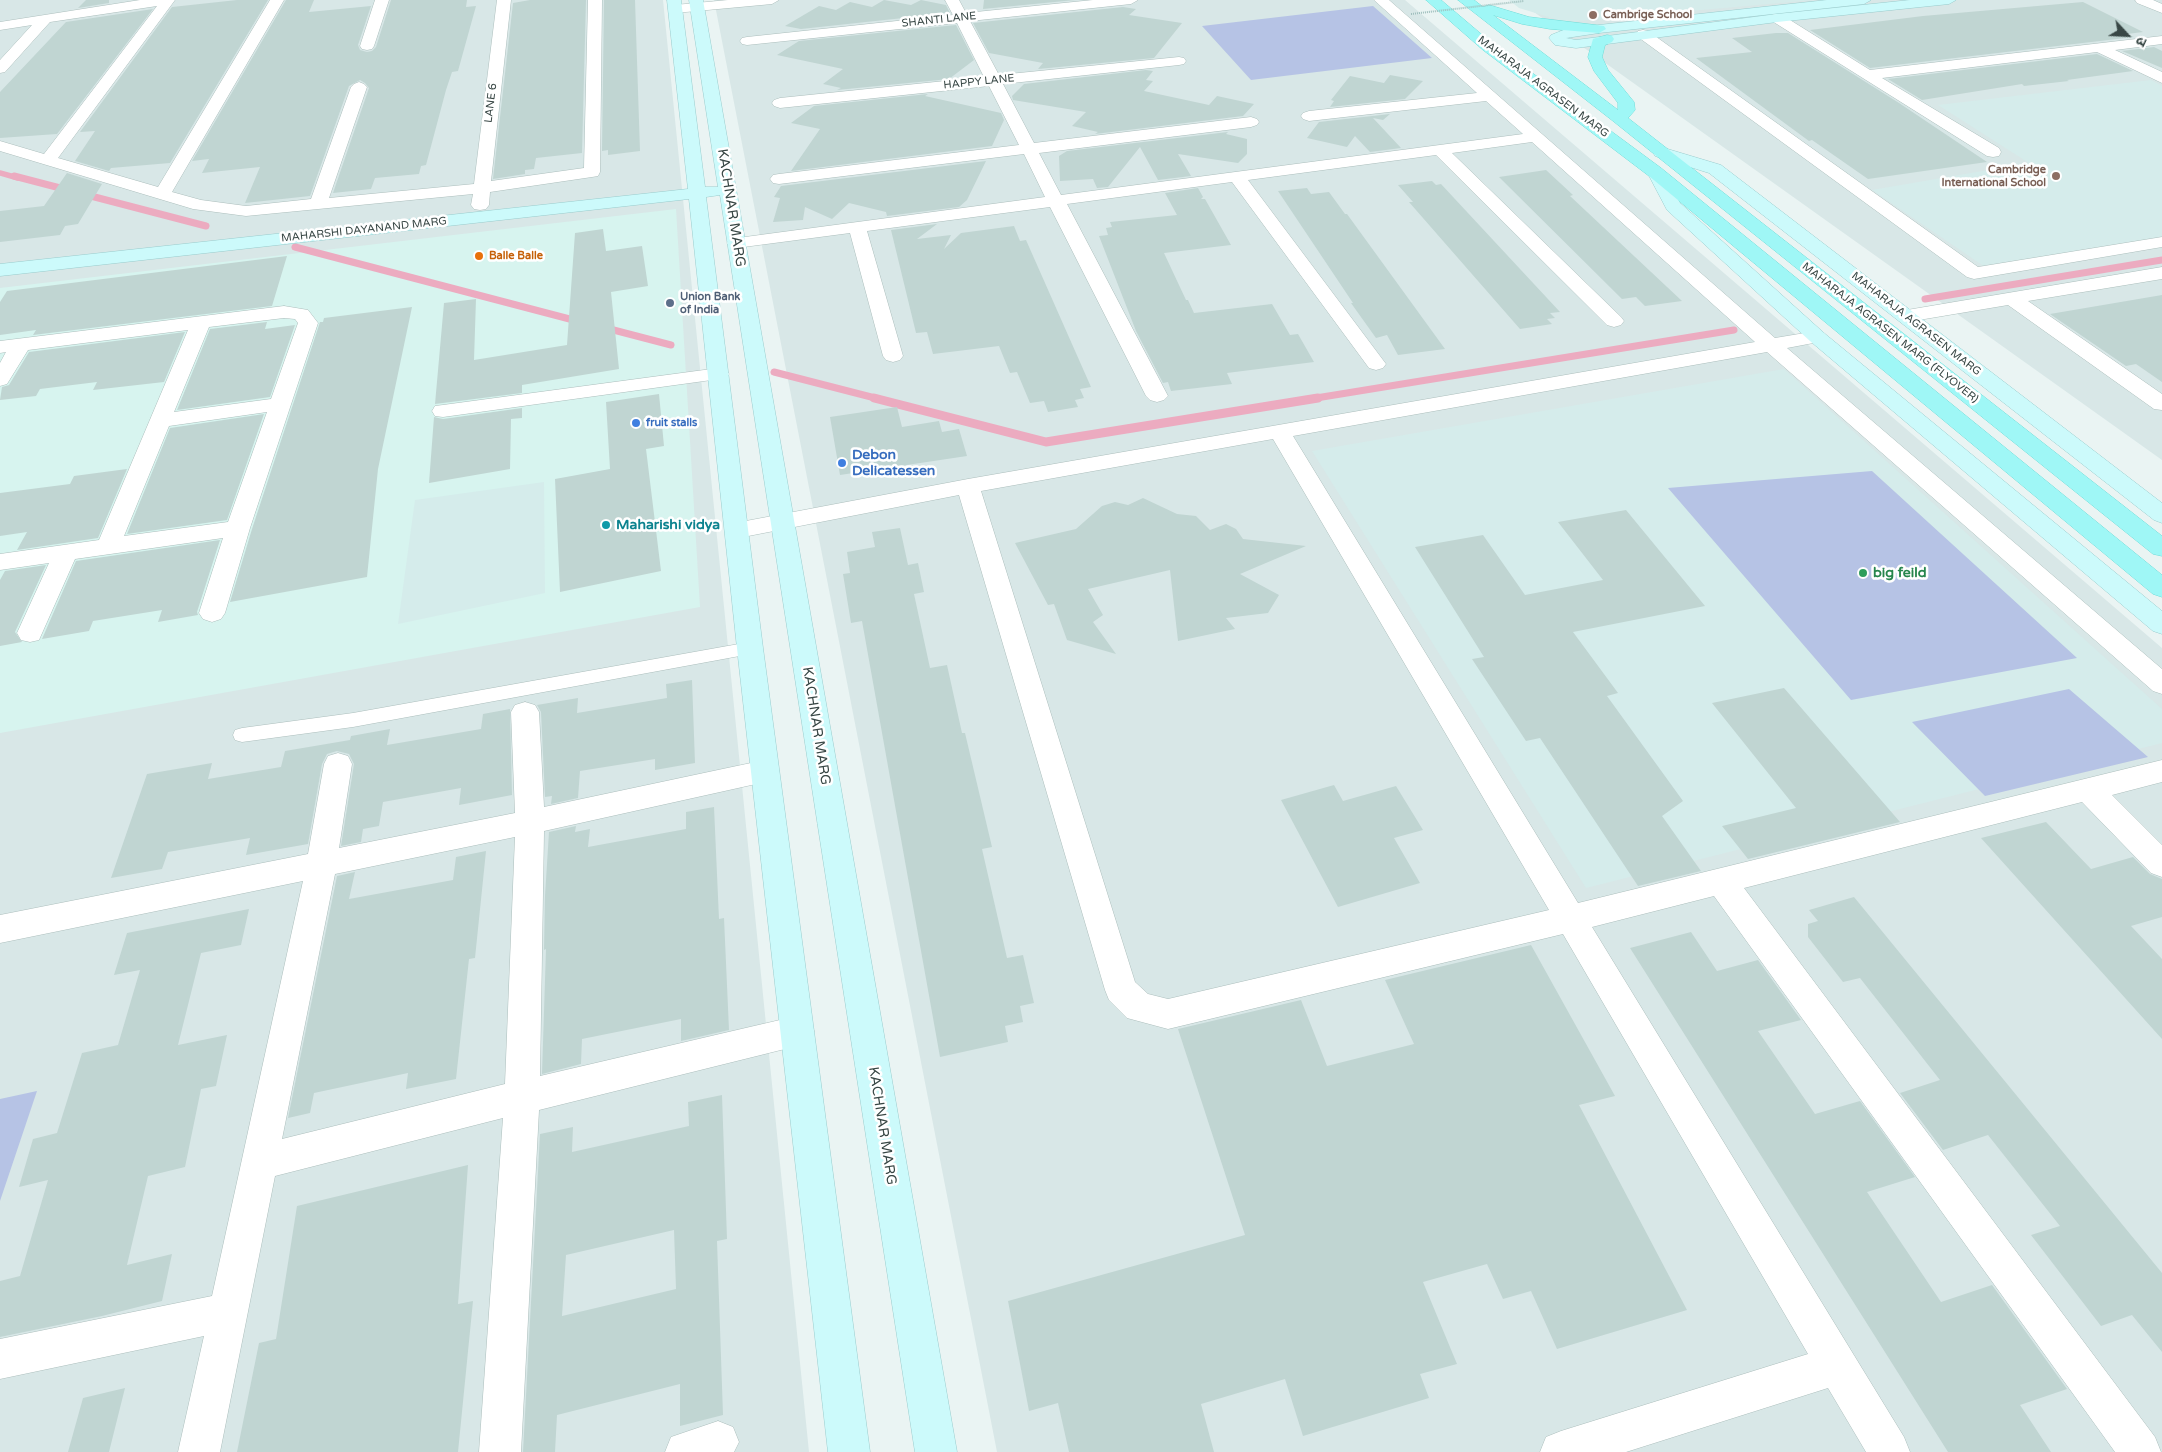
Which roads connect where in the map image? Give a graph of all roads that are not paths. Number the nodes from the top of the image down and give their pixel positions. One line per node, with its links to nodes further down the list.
1 (167, 0): 19 (street); 43 (street)
2 (277, 0): 50 (street)
3 (382, 0): 25 (street)
4 (504, 0): 48 (street, LANE 6)
5 (595, 0): 48 (street)
6 (772, 0): 15 (street)
7 (952, 0): 17 (street)
8 (1131, 0): 17 (street, SHANTI LANE)
9 (1381, 0): 33 (street)
10 (1433, 0): 44 (main road, MAHARAJA AGRASEN MARG)
11 (1466, 0): 21 (main road); 36 (main road, MAHARAJA AGRASEN MARG)
12 (1864, 0): 21 (street)
13 (1949, 0): 18 (street)
14 (2142, 0): 16 (street)
15 (686, 4): 47 (street, KACHNAR MARG); 49 (street)
16 (2162, 9)
17 (961, 18): 24 (street, SHANTI LANE); 31 (street)
18 (1777, 18): 22 (street); 29 (street)
19 (45, 19): 20 (street); 28 (street)
20 (0, 26)
21 (1603, 34): 22 (street); 36 (main road)
22 (1643, 34): 55 (street)
23 (2162, 40): 26 (street)
24 (747, 41)
25 (367, 46)
26 (2100, 48): 29 (street); 30 (street)
27 (1179, 61): 31 (street, HAPPY LANE)
28 (0, 69)
29 (1867, 75): 42 (street)
30 (2162, 78)
31 (994, 80): 34 (street, HAPPY LANE); 40 (street)
32 (359, 87): 52 (street)
33 (1490, 96): 35 (street); 38 (street)
34 (780, 103)
35 (1309, 116)
36 (1619, 118): 44 (main road, MAHARAJA AGRASEN MARG (FLYOVER))
37 (1251, 122): 40 (street)
38 (1536, 137): 41 (street); 65 (street)
39 (0, 146): 43 (street)
40 (1030, 149): 46 (street); 51 (street)
41 (1440, 150): 45 (street); 62 (street)
42 (1993, 152)
43 (49, 159): 50 (street)
44 (1658, 162): 60 (street, MAHARAJA AGRASEN MARG); 63 (street); 83 (main road, MAHARAJA AGRASEN MARG (FLYOVER)); 86 (main road, MAHARAJA AGRASEN MARG (FLYOVER))
45 (1237, 177): 51 (street); 68 (street)
46 (779, 179)
47 (727, 185): 49 (street, MAHARSHI DAYANAND MARG); 56 (street, KACHNAR MARG)
48 (481, 188): 52 (street); 53 (street, LANE 6)
49 (696, 188): 53 (street, MAHARSHI DAYANAND MARG); 57 (street, MAHARSHI DAYANAND MARG); 69 (street)
50 (163, 194): 52 (street)
51 (1056, 200): 54 (street); 71 (street)
52 (318, 205)
53 (480, 206): 57 (street, MAHARSHI DAYANAND MARG)
54 (857, 227): 56 (street); 67 (street)
55 (2162, 242)
56 (736, 243): 79 (street, KACHNAR MARG)
57 (1, 268)
58 (2162, 274): 59 (street)
59 (2012, 299): 60 (street); 73 (street)
60 (1907, 316): 78 (street, MAHARAJA AGRASEN MARG)
61 (201, 322): 64 (street); 72 (street); 75 (street)
62 (1614, 322)
63 (1817, 337): 65 (street); 88 (street)
64 (21, 345): 66 (street); 70 (street)
65 (1771, 345): 76 (street); 91 (street)
66 (0, 347)
67 (893, 356)
68 (1376, 364)
69 (719, 374): 74 (street); 81 (street)
70 (0, 380)
71 (1157, 396)
72 (281, 404): 75 (street); 80 (street)
73 (2162, 404)
74 (443, 411)
75 (160, 421): 82 (street)
76 (1279, 431): 77 (street); 102 (street)
77 (968, 486): 79 (street); 102 (street)
78 (2162, 515)
79 (782, 522): 81 (street); 113 (street, KACHNAR MARG)
80 (238, 528): 82 (street); 87 (street)
81 (738, 530): 90 (street)
82 (108, 547): 84 (street)
83 (2162, 548)
84 (66, 553): 85 (street); 89 (street)
85 (0, 562)
86 (2162, 588)
87 (212, 613)
88 (2162, 625)
89 (30, 633)
90 (750, 648): 93 (lane); 95 (street)
91 (2162, 684)
92 (525, 712): 98 (street)
93 (242, 736)
94 (338, 764): 99 (street)
95 (765, 771): 98 (street); 104 (street)
96 (2162, 771): 97 (street)
97 (2088, 789): 100 (street); 101 (street)
98 (530, 822): 99 (street); 105 (street)
99 (322, 864): 103 (street); 106 (street)
100 (2162, 864)
101 (1721, 881): 102 (street); 116 (street)
102 (1570, 919): 109 (street)
103 (0, 928)
104 (797, 1031): 105 (street); 112 (street)
105 (522, 1096): 106 (street); 111 (street)
106 (260, 1162): 107 (street)
107 (228, 1312): 108 (street); 110 (street)
108 (0, 1359)
109 (1837, 1365): 114 (street); 115 (street)
110 (199, 1452)
111 (500, 1452)
112 (849, 1452)
113 (936, 1452)
114 (1561, 1452)
115 (1889, 1452)
116 (2140, 1452)

